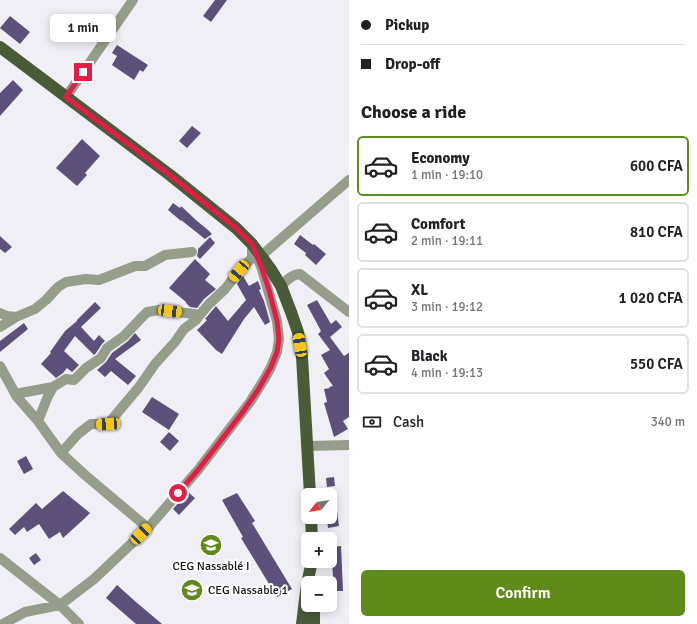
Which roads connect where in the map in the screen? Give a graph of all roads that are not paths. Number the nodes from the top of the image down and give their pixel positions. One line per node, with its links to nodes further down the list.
1 (133, 0): 3 (street)
2 (0, 47): 3 (main road)
3 (66, 97): 5 (main road)
4 (349, 180): 7 (street)
5 (252, 244): 7 (main road); 12 (street); 23 (street)
6 (192, 252): 13 (street)
7 (261, 256): 8 (main road)
8 (280, 286): 9 (street); 20 (main road)
9 (344, 305): 10 (street)
10 (349, 312)
11 (0, 313): 13 (street)
12 (199, 316): 16 (street); 21 (street)
13 (16, 317): 14 (street)
14 (0, 327)
15 (0, 366): 17 (street)
16 (53, 388): 17 (street); 18 (street)
17 (15, 394): 18 (street)
18 (38, 421): 21 (street)
19 (349, 445): 20 (street)
20 (307, 446): 22 (main road)
21 (61, 453): 23 (street)
22 (310, 488)
23 (148, 528): 26 (street)
24 (0, 558): 26 (street)
25 (311, 568): 30 (main road)
26 (60, 605): 28 (street); 29 (street)
27 (314, 612): 31 (main road)
28 (3, 624)
29 (80, 624)
30 (302, 624)
31 (314, 624)

